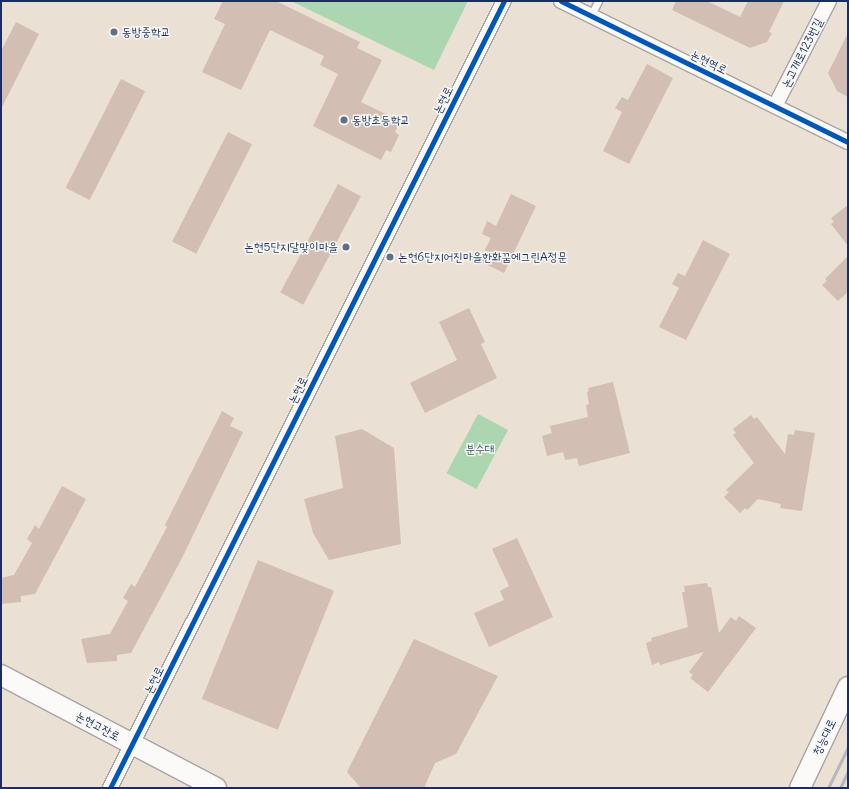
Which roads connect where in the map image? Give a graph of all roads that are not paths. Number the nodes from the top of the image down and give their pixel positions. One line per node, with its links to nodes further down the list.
1 (504, 1): 10 (street, 논현로)
2 (561, 1): 5 (street, 논현역로)
3 (598, 1): 5 (lane)
4 (830, 1): 6 (street, 논고개로123번길)
5 (591, 16): 6 (street, 논현역로)
6 (775, 106): 7 (street, 논현역로)
7 (848, 142)
8 (1, 675): 10 (main road, 논현고잔로)
9 (848, 687): 13 (main road, 청능대로)
10 (133, 745): 11 (street, 논현로); 12 (main road, 논현고잔로)
11 (110, 788)
12 (216, 788)
13 (800, 788)

